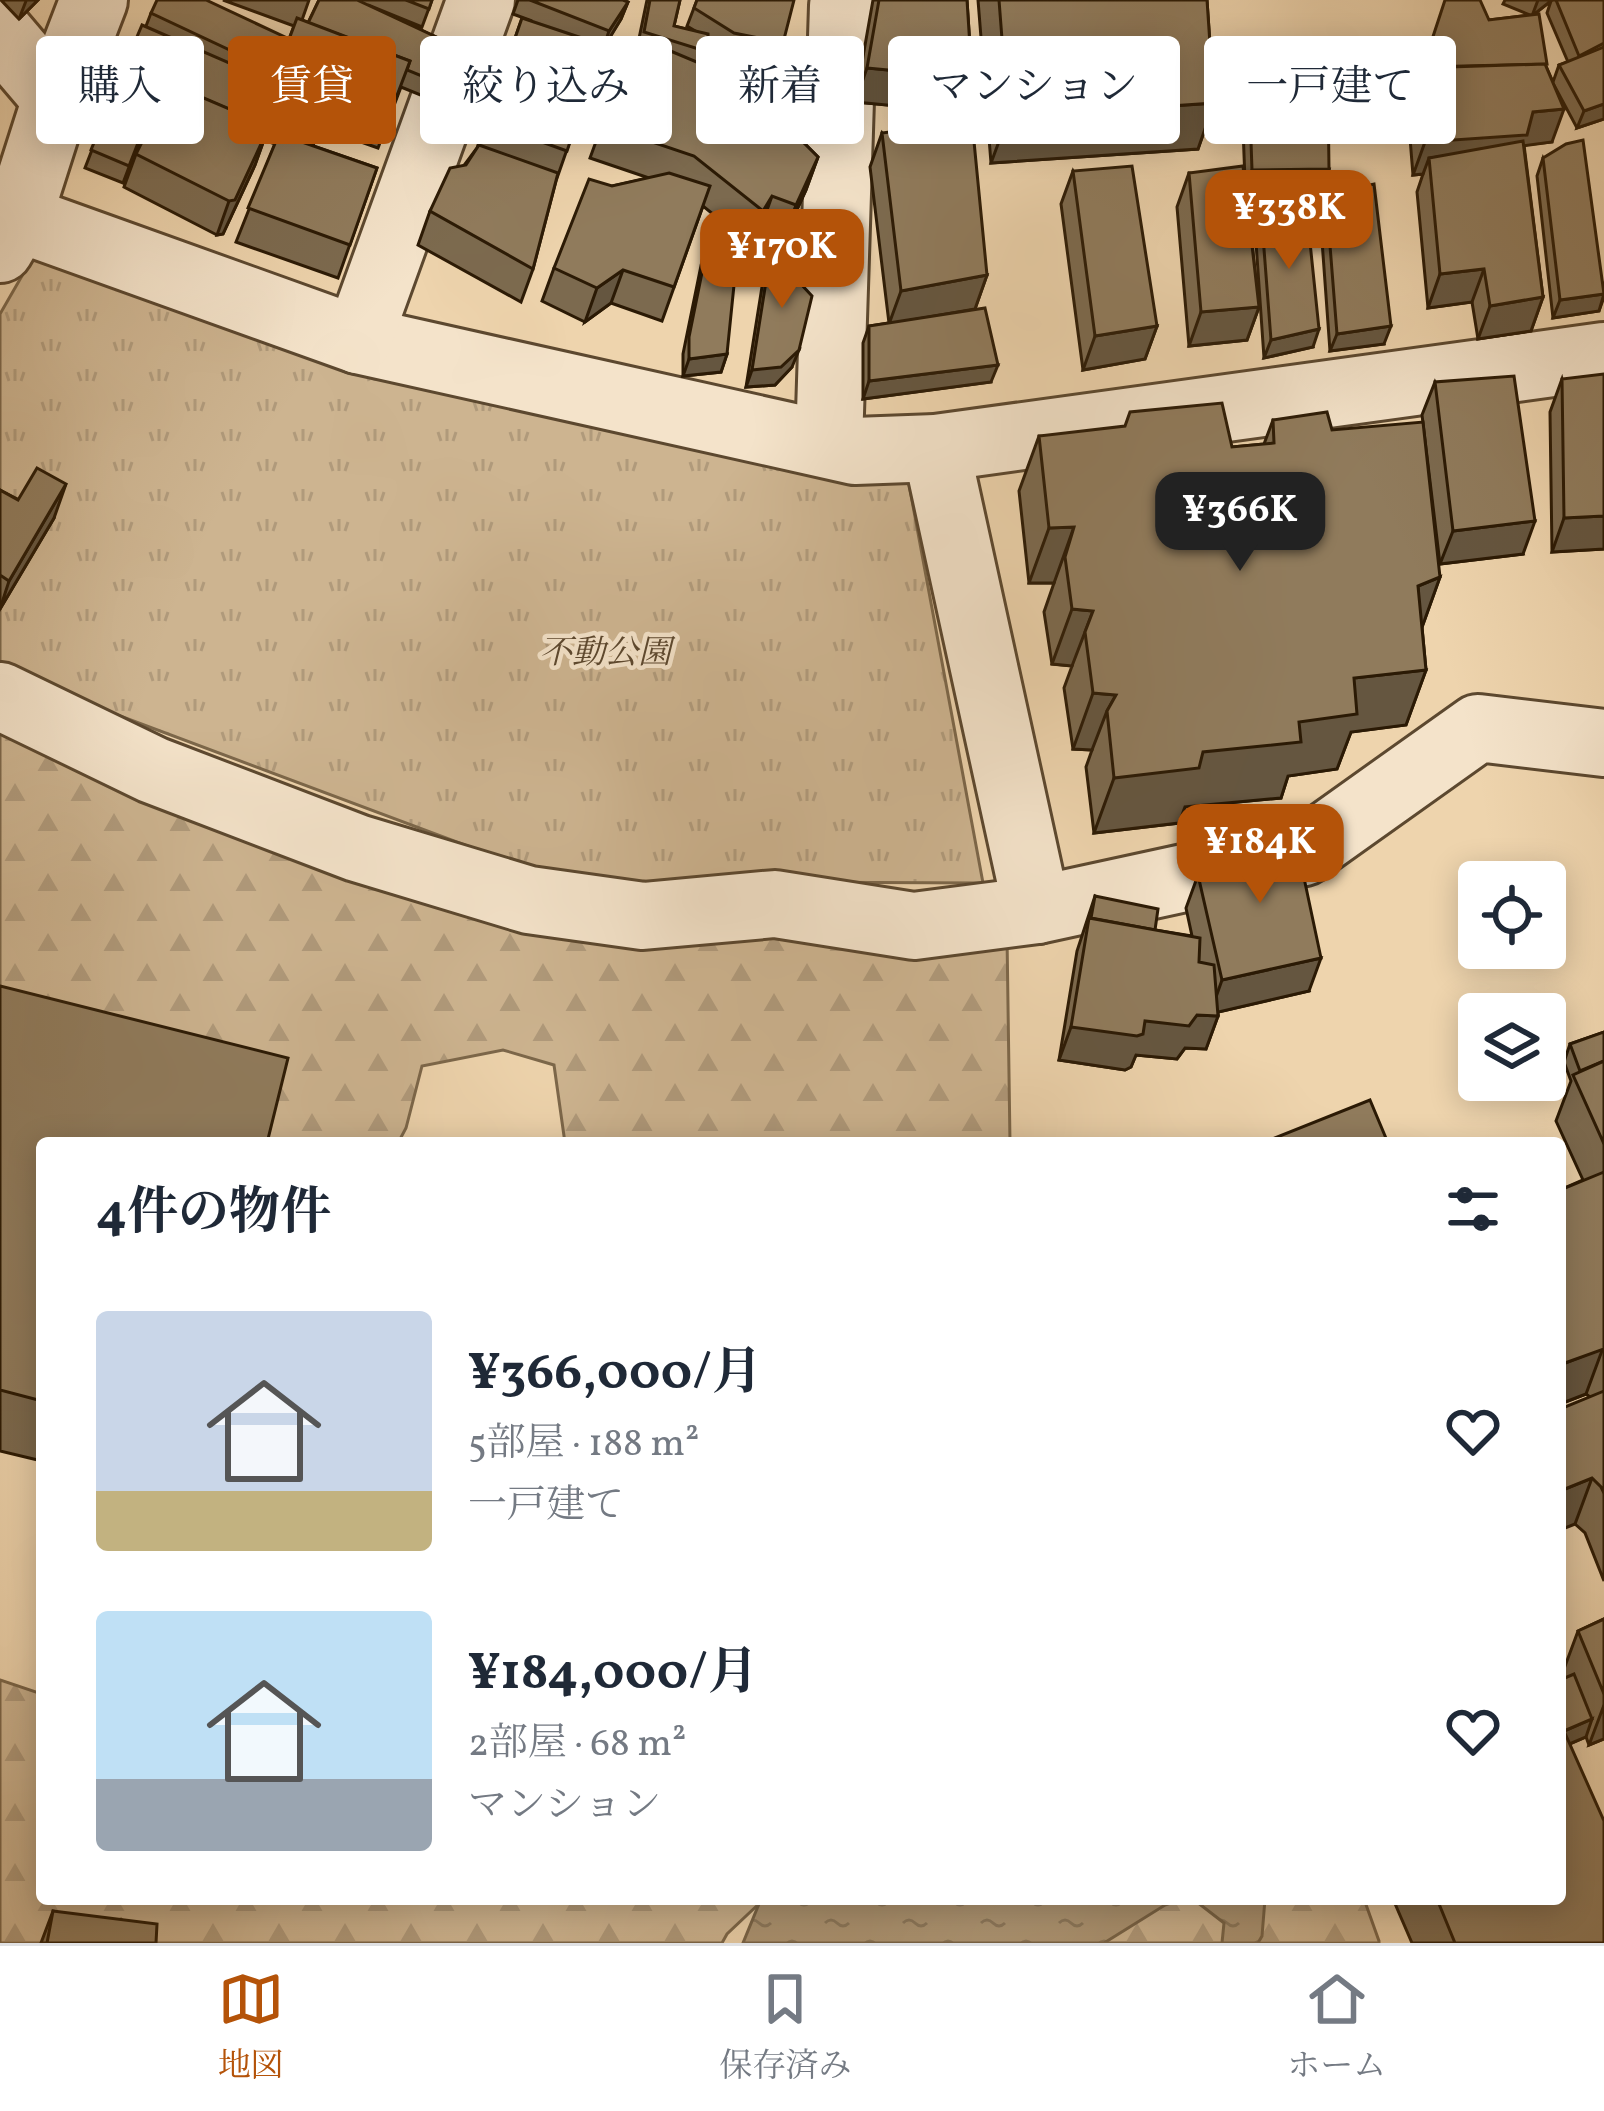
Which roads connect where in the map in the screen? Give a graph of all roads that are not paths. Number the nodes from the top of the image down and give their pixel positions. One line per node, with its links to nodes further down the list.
1 (94, 0): 5 (street)
2 (481, 0): 9 (street)
3 (843, 6): 11 (street)
4 (0, 33): 6 (street)
5 (80, 36)
6 (36, 75)
7 (40, 144): 8 (street)
8 (9, 234): 9 (street)
9 (358, 340): 11 (street)
10 (1604, 356): 12 (street)
11 (830, 444): 12 (street)
12 (936, 448): 15 (street)
13 (0, 696): 15 (street)
14 (1604, 743): 15 (street)
15 (1037, 910)

